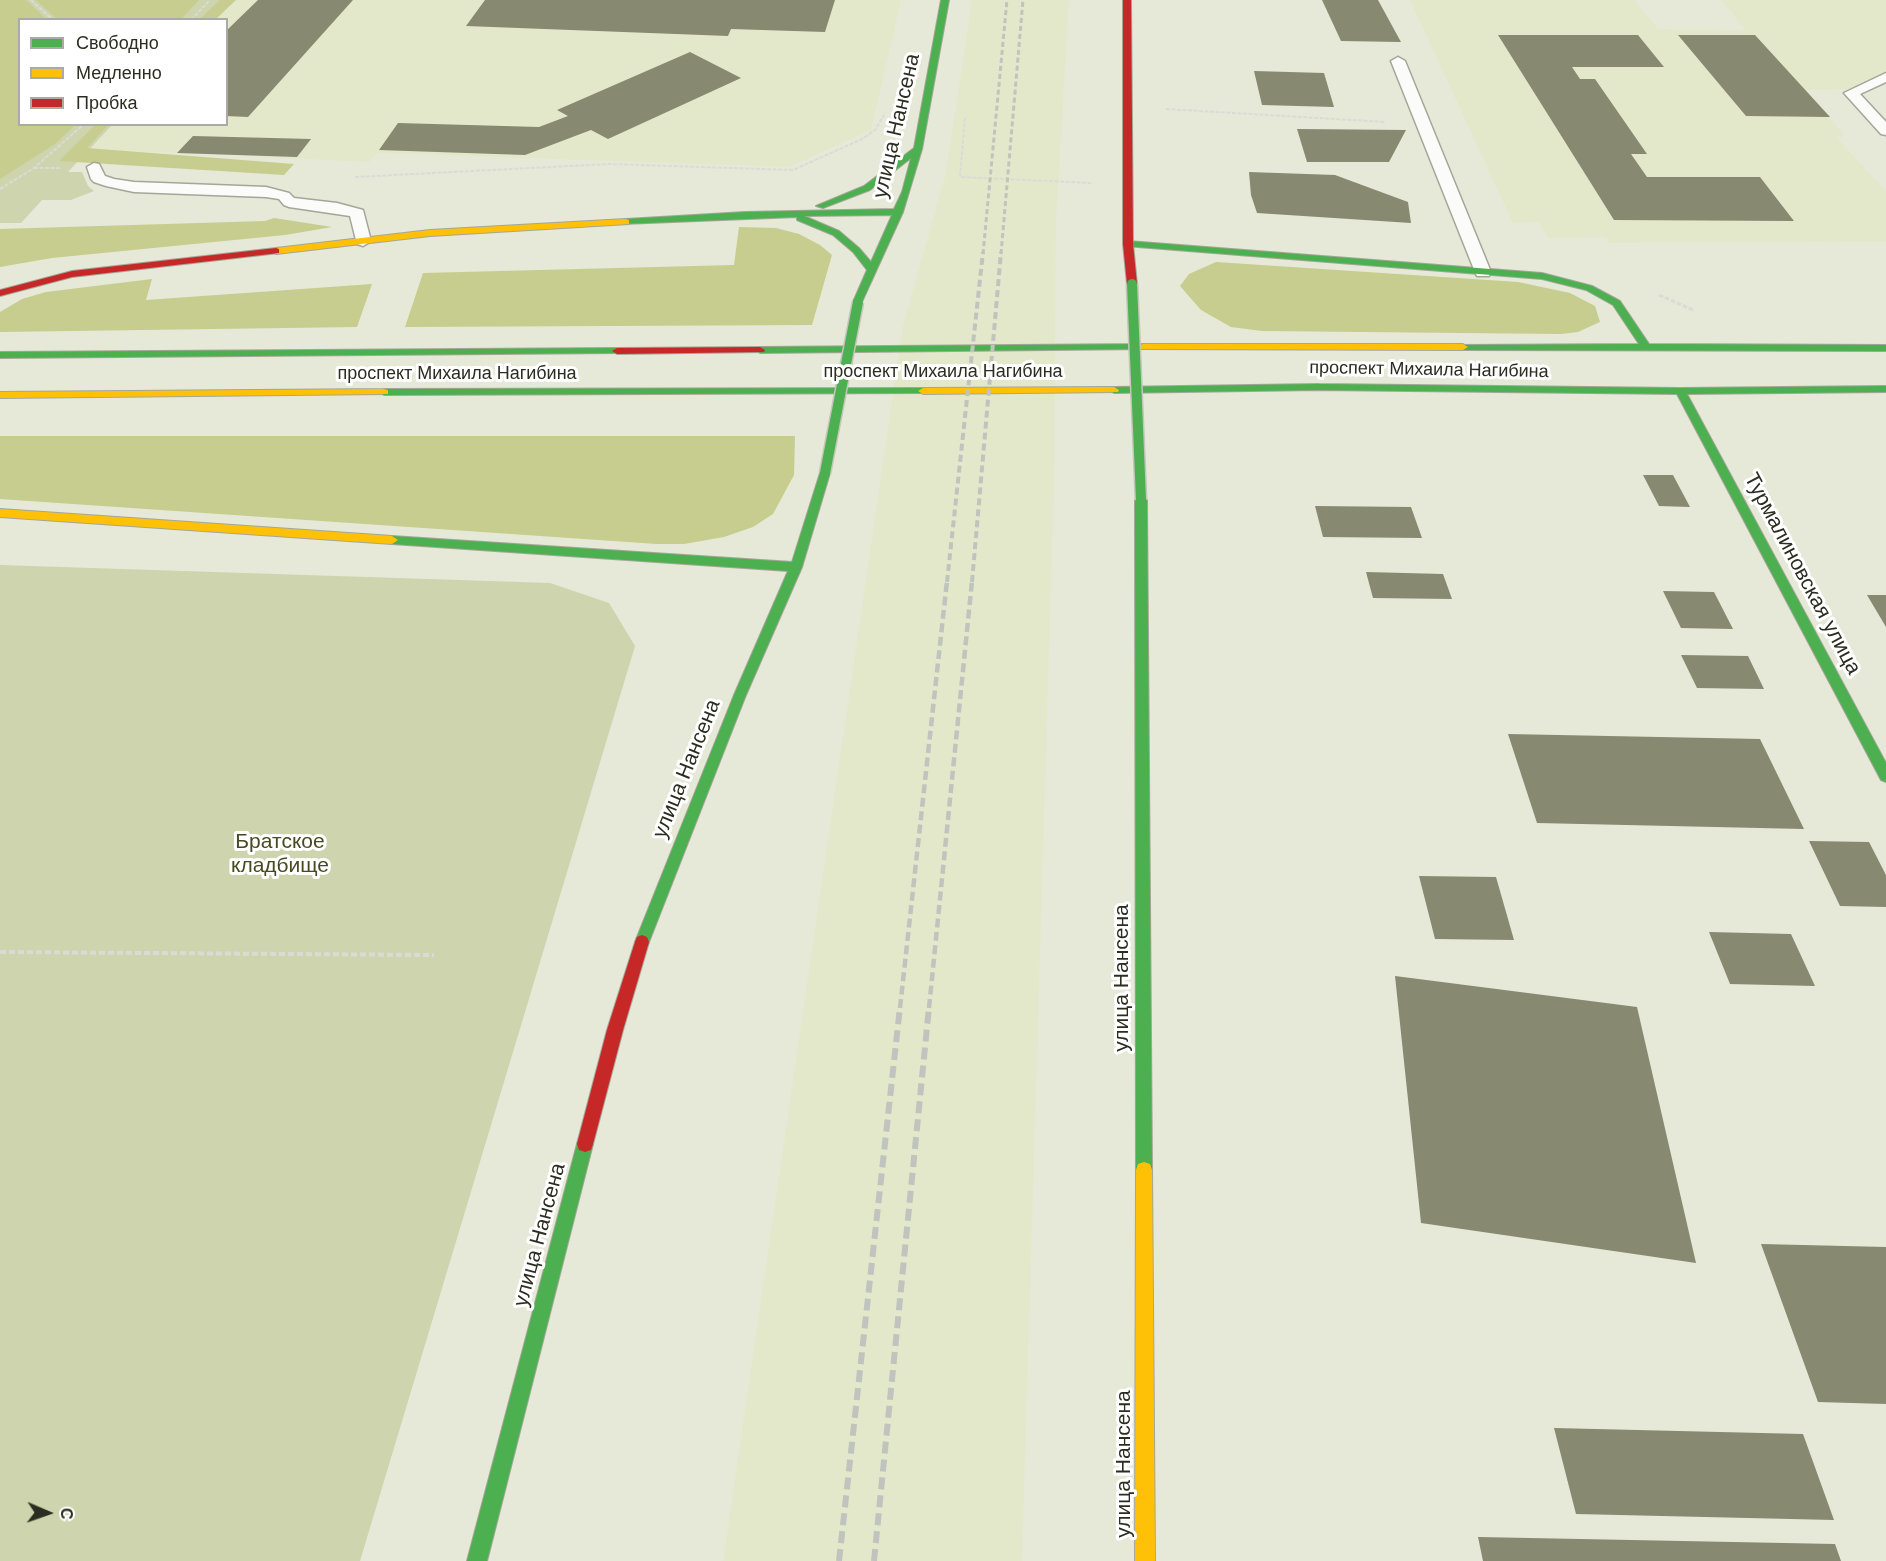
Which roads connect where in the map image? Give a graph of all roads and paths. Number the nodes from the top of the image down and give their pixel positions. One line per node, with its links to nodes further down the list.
1 (32, 0): 5 (path)
2 (210, 0): 6 (path)
3 (945, 0): 10 (main road, улица Нансена)
4 (1127, 0): 9 (main road, улица Нансена)
5 (51, 18)
6 (192, 18)
7 (1398, 61): 11 (lane)
8 (1886, 77): 13 (lane)
9 (1128, 106): 11 (path); 22 (main road, улица Нансена)
10 (925, 110): 14 (main road, улица Нансена); 16 (path); 17 (path)
11 (1424, 125): 24 (lane)
12 (82, 126): 18 (path)
13 (1886, 130)
14 (918, 149): 19 (main road, улица Нансена); 20 (main road)
15 (94, 167): 21 (lane)
16 (362, 176)
17 (1098, 184)
18 (0, 189)
19 (899, 213): 20 (main road); 23 (main road, улица Нансена)
20 (787, 214): 21 (main road); 23 (main road)
21 (363, 241): 25 (main road)
22 (1128, 244): 24 (main road); 40 (main road, улица Нансена, bridge)
23 (871, 268): 35 (main road, улица Нансена, bridge)
24 (1484, 272): 29 (main road)
25 (0, 293)
26 (1654, 293): 27 (path)
27 (1696, 311)
28 (1886, 348): 29 (main road, проспект Михаила Нагибина)
29 (1647, 349): 30 (main road, проспект Михаила Нагибина)
30 (0, 355)
31 (1886, 389): 32 (main road, проспект Михаила Нагибина)
32 (1680, 391): 33 (main road, проспект Михаила Нагибина); 36 (main road, Турмалиновская улица)
33 (0, 395)
34 (0, 513): 35 (main road)
35 (796, 567): 39 (main road, улица Нансена)
36 (1886, 777)
37 (0, 952): 38 (path)
38 (434, 955)
39 (477, 1561)
40 (1145, 1561)

